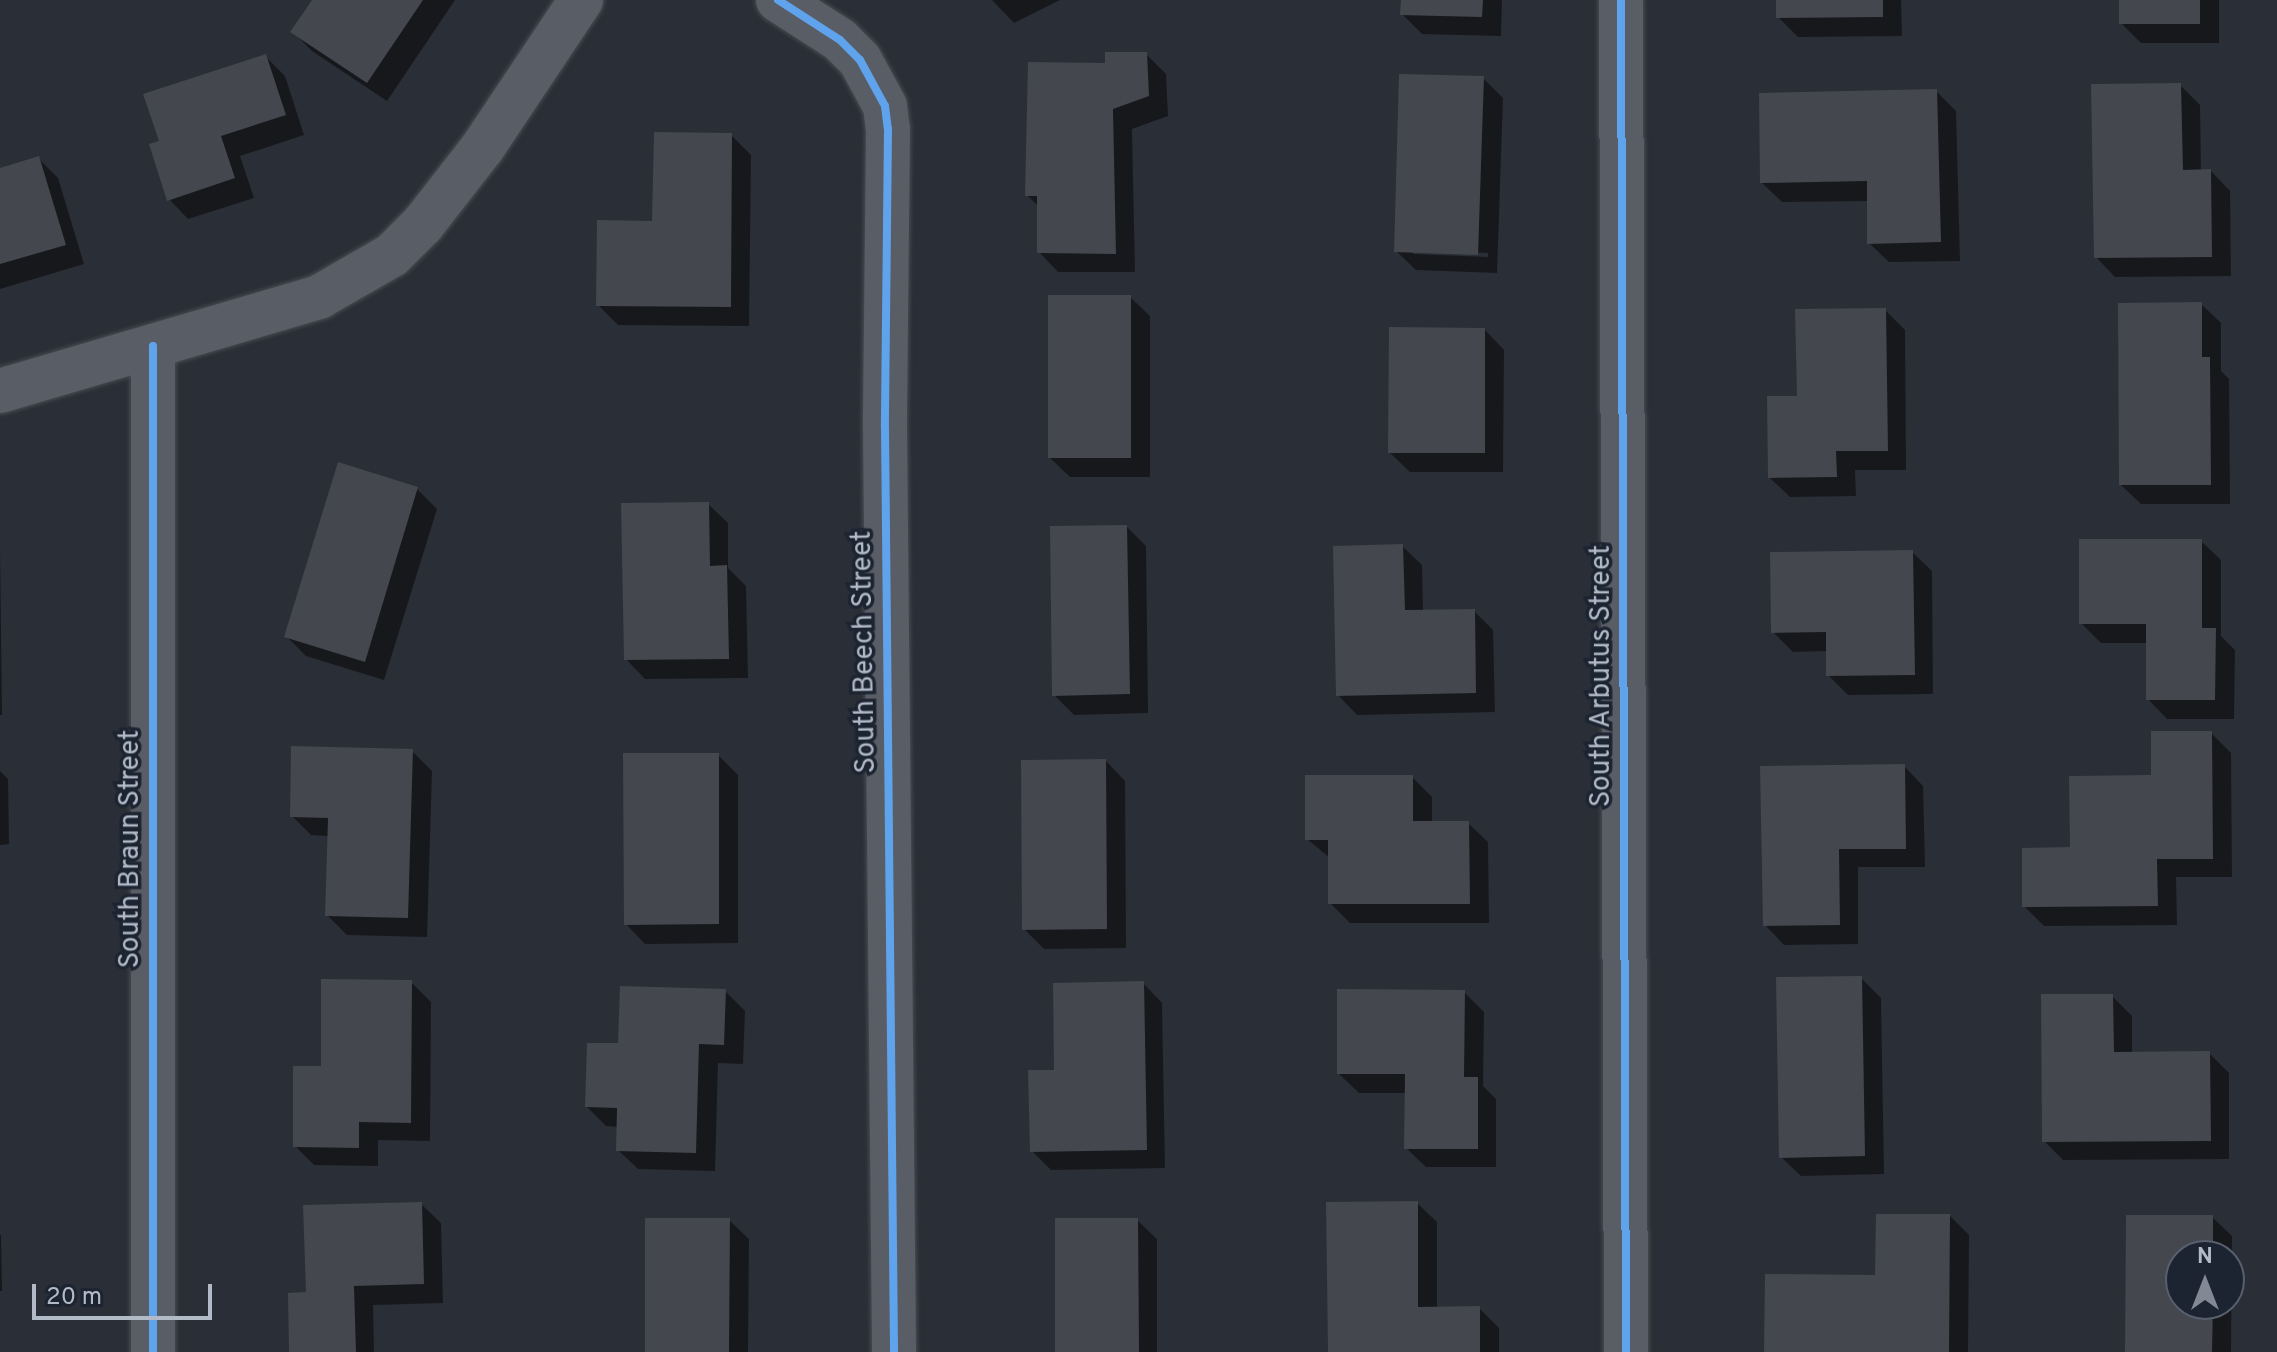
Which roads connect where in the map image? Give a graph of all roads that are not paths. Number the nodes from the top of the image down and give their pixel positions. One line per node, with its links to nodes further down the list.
1 (581, 0): 4 (street)
2 (778, 0): 7 (street, South Beech Street)
3 (1621, 0): 8 (street, South Arbutus Street)
4 (153, 346): 5 (street); 6 (street, South Braun Street)
5 (0, 391)
6 (153, 1352)
7 (894, 1352)
8 (1626, 1352)

